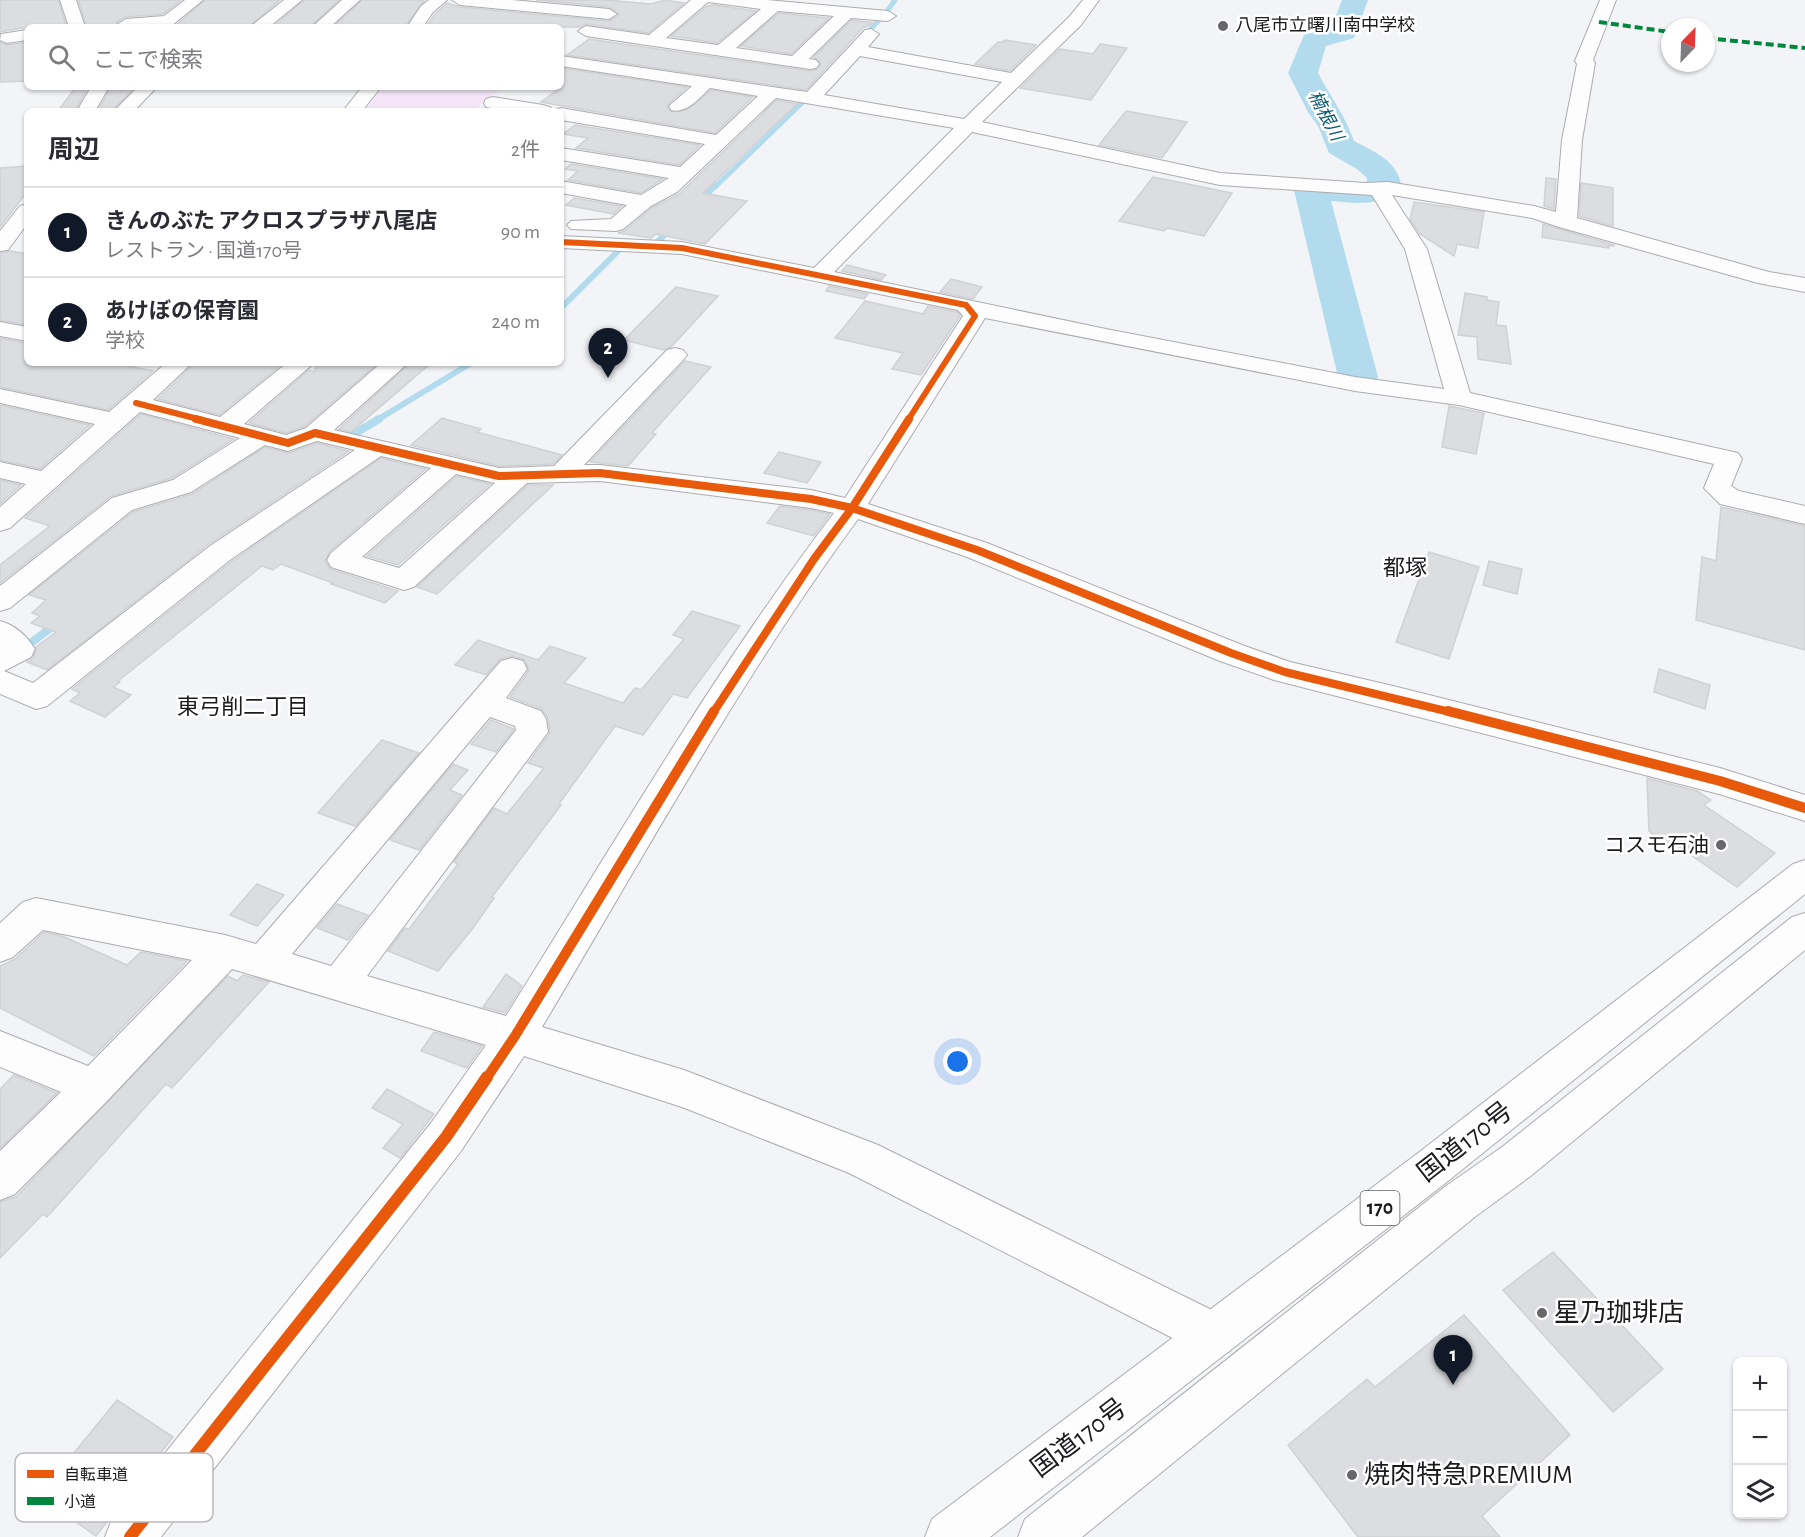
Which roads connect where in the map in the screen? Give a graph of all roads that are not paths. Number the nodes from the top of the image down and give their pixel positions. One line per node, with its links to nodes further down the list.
1 (68, 0): 15 (main road)
2 (195, 0): 17 (main road)
3 (294, 0): 18 (main road)
4 (352, 0): 19 (main road)
5 (439, 0): 20 (main road)
6 (460, 0): 12 (main road)
7 (701, 0): 24 (main road)
8 (714, 0): 11 (main road)
9 (1091, 0): 30 (main road)
10 (1608, 0): 54 (main road)
11 (774, 6): 13 (main road); 27 (main road)
12 (531, 7): 14 (main road); 21 (main road)
13 (847, 12): 26 (main road); 27 (main road)
14 (512, 20)
15 (75, 24)
16 (126, 24): 17 (main road)
17 (165, 24)
18 (262, 24)
19 (324, 24)
20 (417, 24)
21 (586, 31): 24 (main road); 25 (main road)
22 (24, 35): 23 (main road)
23 (7, 38)
24 (652, 41): 27 (main road)
25 (564, 48)
26 (856, 50): 30 (main road); 38 (main road)
27 (722, 51)
28 (564, 61): 29 (main road)
29 (651, 74): 31 (main road); 32 (main road)
30 (1016, 79): 45 (main road)
31 (707, 82): 37 (main road); 39 (main road)
32 (632, 89)
33 (98, 90): 41 (main road)
34 (145, 90): 42 (main road)
35 (370, 90): 43 (main road)
36 (509, 90): 40 (main road)
37 (772, 92): 38 (main road); 46 (main road)
38 (811, 98): 45 (main road)
39 (678, 106)
40 (488, 107)
41 (88, 108)
42 (126, 108)
43 (354, 108)
44 (564, 115): 46 (main road)
45 (968, 125): 50 (main road); 57 (main road)
46 (720, 141): 48 (main road)
47 (564, 154): 48 (main road)
48 (684, 174): 51 (main road)
49 (564, 188): 51 (main road)
50 (1378, 188): 54 (main road); 67 (main road)
51 (644, 202): 53 (main road)
52 (24, 214): 56 (main road)
53 (564, 223)
54 (1566, 223): 58 (main road)
55 (564, 242): 57 (main road)
56 (0, 244)
57 (818, 276): 59 (main road)
58 (1805, 285)
59 (970, 310): 67 (main road); 79 (main road)
60 (0, 329): 61 (main road)
61 (24, 333)
62 (675, 354): 76 (main road)
63 (173, 366): 68 (main road)
64 (298, 366): 70 (main road)
65 (393, 366): 71 (main road)
66 (0, 396): 69 (main road)
67 (1459, 398): 80 (main road)
68 (136, 403): 69 (main road); 70 (main road)
69 (116, 421): 78 (main road)
70 (225, 426): 72 (main road)
71 (315, 433): 72 (main road); 73 (main road)
72 (260, 437): 82 (main road)
73 (375, 449): 74 (main road); 86 (main road)
74 (451, 465): 77 (main road); 77 (main road)
75 (0, 470): 78 (main road)
76 (561, 474): 77 (main road); 79 (main road)
77 (520, 475)
78 (47, 481): 81 (main road)
79 (852, 508): 88 (main road); 95 (main road)
80 (1805, 515)
81 (0, 522)
82 (0, 601)
83 (0, 631): 84 (main road)
84 (0, 661)
85 (512, 669): 87 (main road)
86 (0, 681)
87 (484, 702): 93 (main road); 94 (main road)
88 (1805, 808)
89 (1805, 874): 99 (main road, 国道170号 / 170)
90 (1805, 928): 104 (main road, 国道170号 / 170)
91 (0, 946): 92 (main road)
92 (225, 951): 93 (main road); 97 (main road)
93 (263, 962): 94 (main road)
94 (339, 984): 95 (main road)
95 (515, 1036): 99 (main road); 100 (main road)
96 (0, 1049): 97 (main road)
97 (94, 1087): 98 (main road)
98 (0, 1180)
99 (1214, 1335): 103 (main road, 国道170号 / 170)
100 (196, 1453)
101 (142, 1522): 102 (main road)
102 (130, 1537)
103 (950, 1537)
104 (1043, 1537)

